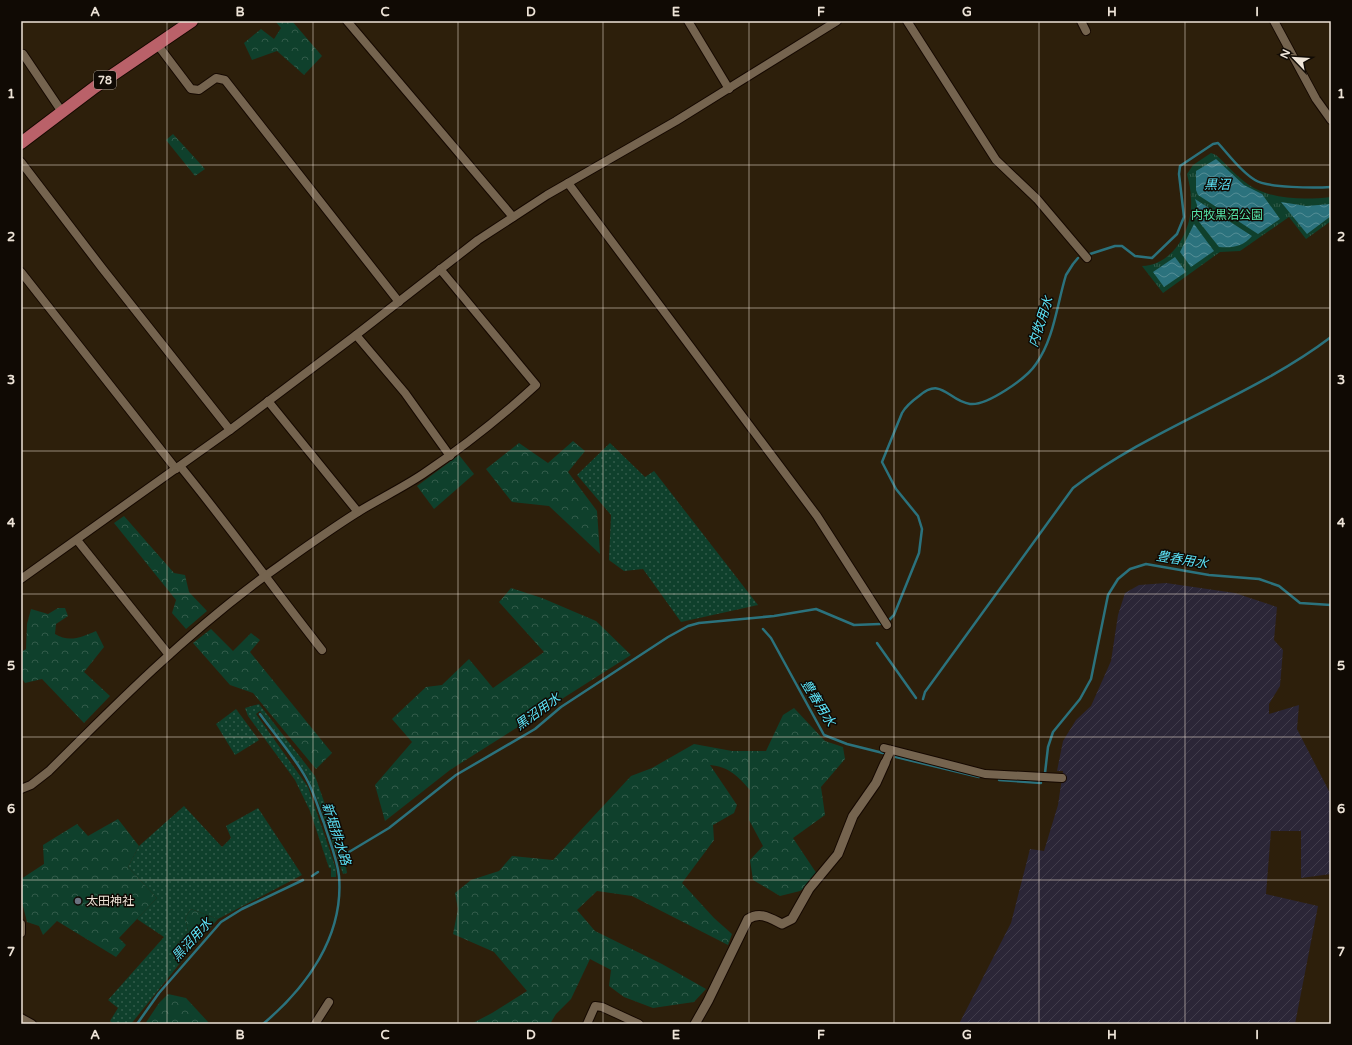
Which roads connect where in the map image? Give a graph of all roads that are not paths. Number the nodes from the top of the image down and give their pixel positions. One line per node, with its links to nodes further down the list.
1 (192, 21): 9 (main road, 78)
2 (347, 21): 17 (street)
3 (688, 21): 11 (street)
4 (837, 21): 11 (street)
5 (907, 21): 18 (street)
6 (1080, 21): 8 (street)
7 (1274, 21): 13 (street)
8 (1086, 31)
9 (157, 44): 12 (main road, 78); 21 (street)
10 (23, 54): 12 (street)
11 (730, 89): 16 (street)
12 (62, 112): 14 (main road, 78)
13 (1331, 120)
14 (21, 142)
15 (21, 162): 24 (street)
16 (568, 183): 17 (street); 31 (street)
17 (513, 217): 19 (street)
18 (1087, 258)
19 (440, 269): 21 (street); 25 (street)
20 (21, 272): 26 (street)
21 (399, 302): 22 (street)
22 (356, 336): 23 (street); 25 (street)
23 (268, 401): 24 (street); 27 (street)
24 (230, 430): 26 (street)
25 (450, 456): 27 (street)
26 (178, 467): 28 (street); 29 (street)
27 (358, 512): 29 (street)
28 (76, 540): 30 (street); 33 (street)
29 (265, 577): 32 (street); 33 (street)
30 (21, 579)
31 (887, 625)
32 (322, 650)
33 (169, 655): 36 (street)
34 (884, 763): 35 (street); 45 (street)
35 (1062, 778)
36 (21, 789)
37 (21, 924): 38 (street)
38 (21, 933)
39 (329, 1002): 42 (street)
40 (21, 1018): 41 (street)
41 (32, 1024)
42 (315, 1024)
43 (587, 1024): 44 (street)
44 (639, 1024)
45 (695, 1024)

